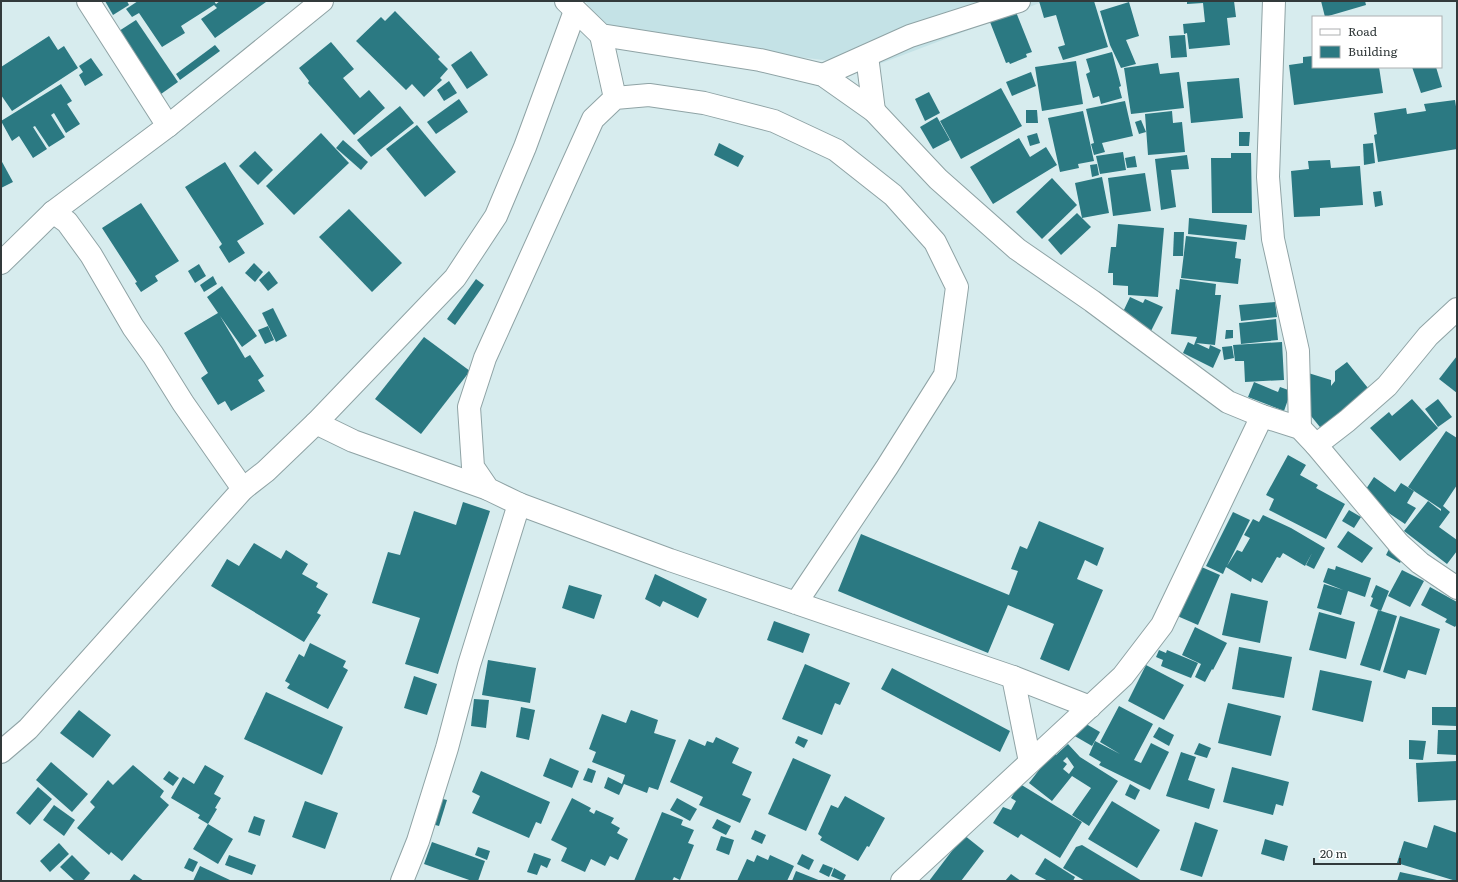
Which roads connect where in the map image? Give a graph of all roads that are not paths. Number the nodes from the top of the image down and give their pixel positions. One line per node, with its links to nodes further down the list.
1 (88, 1): 11 (street)
2 (322, 1): 11 (street)
3 (1020, 1): 7 (street)
4 (1274, 1): 17 (street)
5 (570, 6): 6 (street); 16 (street)
6 (601, 35): 8 (street); 9 (street)
7 (867, 56): 8 (street); 10 (street)
8 (823, 76): 10 (street)
9 (615, 98): 20 (street); 23 (street)
10 (874, 111): 15 (street)
11 (168, 126): 12 (street)
12 (53, 212): 13 (street); 19 (street)
13 (1, 263)
14 (1457, 309): 18 (street)
15 (1262, 416): 17 (street); 25 (street)
16 (316, 423): 19 (street); 20 (street)
17 (1300, 428): 18 (street)
18 (1316, 445): 22 (street)
19 (243, 489): 26 (street)
20 (488, 489): 21 (street)
21 (519, 504): 23 (street); 28 (street)
22 (1457, 588)
23 (796, 603): 24 (street)
24 (1013, 677): 25 (street); 27 (street)
25 (1090, 707): 27 (street)
26 (1, 752)
27 (1030, 762): 29 (street)
28 (402, 881)
29 (902, 881)

